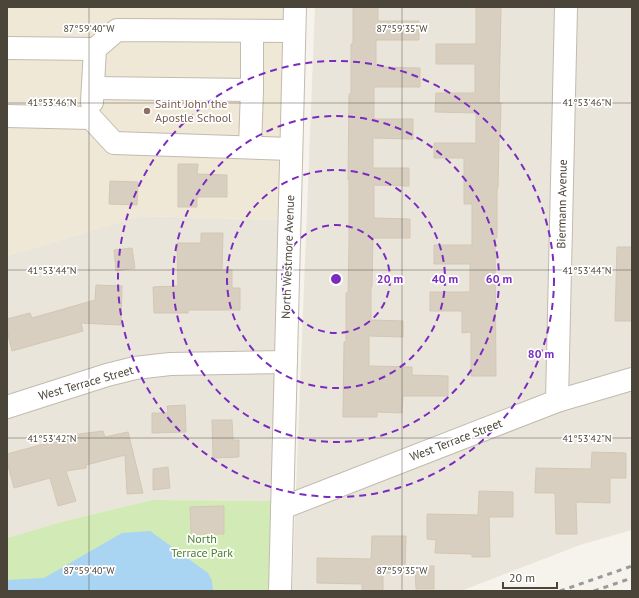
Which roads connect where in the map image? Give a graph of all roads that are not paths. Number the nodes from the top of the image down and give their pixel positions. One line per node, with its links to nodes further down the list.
1 (295, 7): 4 (street, North Westmore Avenue)
2 (566, 7): 15 (street, Biermann Avenue)
3 (252, 31): 4 (street); 6 (street); 8 (street)
4 (294, 31): 12 (street, North Westmore Avenue)
5 (7, 48): 6 (street)
6 (95, 49): 7 (street)
7 (93, 88): 8 (street); 10 (street)
8 (252, 90): 11 (street)
9 (7, 116): 10 (street)
10 (91, 118): 11 (street)
11 (250, 147): 12 (street)
12 (291, 149): 13 (street, North Westmore Avenue)
13 (286, 362): 16 (street, West Terrace Street); 17 (street, North Westmore Avenue)
14 (632, 379): 15 (street, West Terrace Street)
15 (557, 401): 17 (street, West Terrace Street)
16 (7, 407)
17 (282, 508): 18 (street, North Westmore Avenue)
18 (280, 591)

